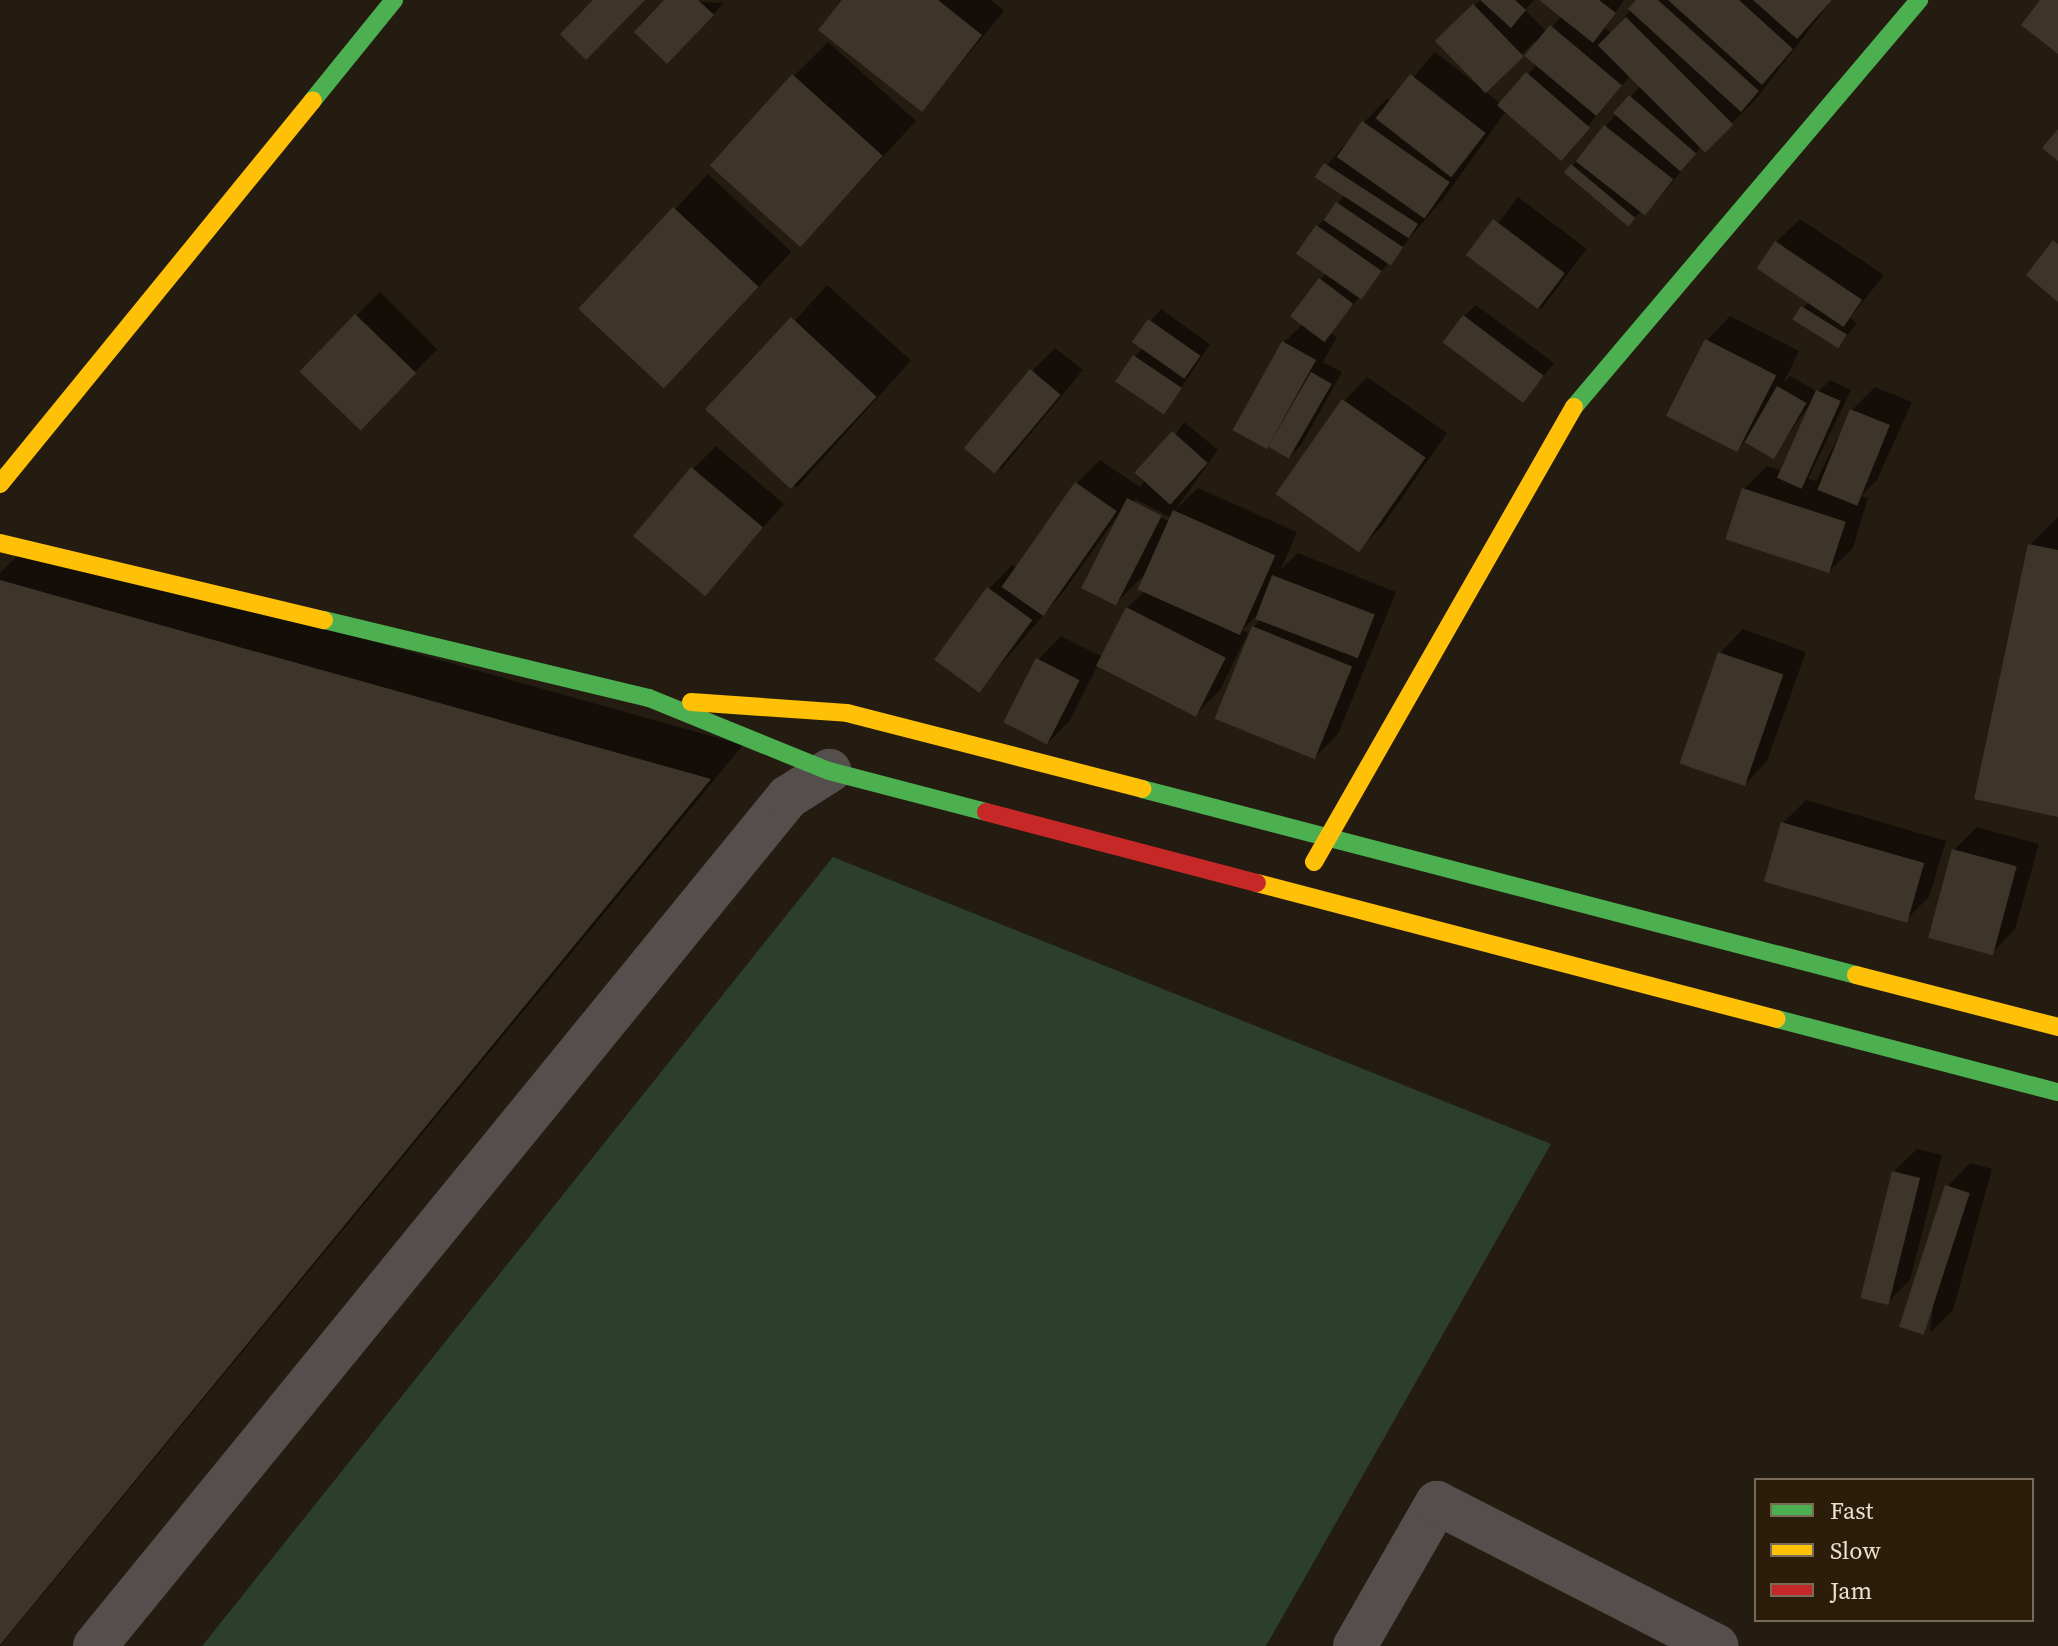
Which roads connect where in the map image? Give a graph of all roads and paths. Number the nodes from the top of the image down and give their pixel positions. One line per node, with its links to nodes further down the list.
1 (394, 0): 3 (street)
2 (1919, 0): 7 (street)
3 (0, 484)
4 (0, 543): 5 (street)
5 (649, 698): 6 (street); 7 (street)
6 (829, 771): 8 (street); 12 (street)
7 (1328, 838): 8 (street); 9 (street)
8 (1296, 893): 10 (street)
9 (2058, 1027)
10 (2058, 1092)
11 (1656, 1634): 13 (street); 14 (street)
12 (95, 1646)
13 (1355, 1646)
14 (1716, 1646)

